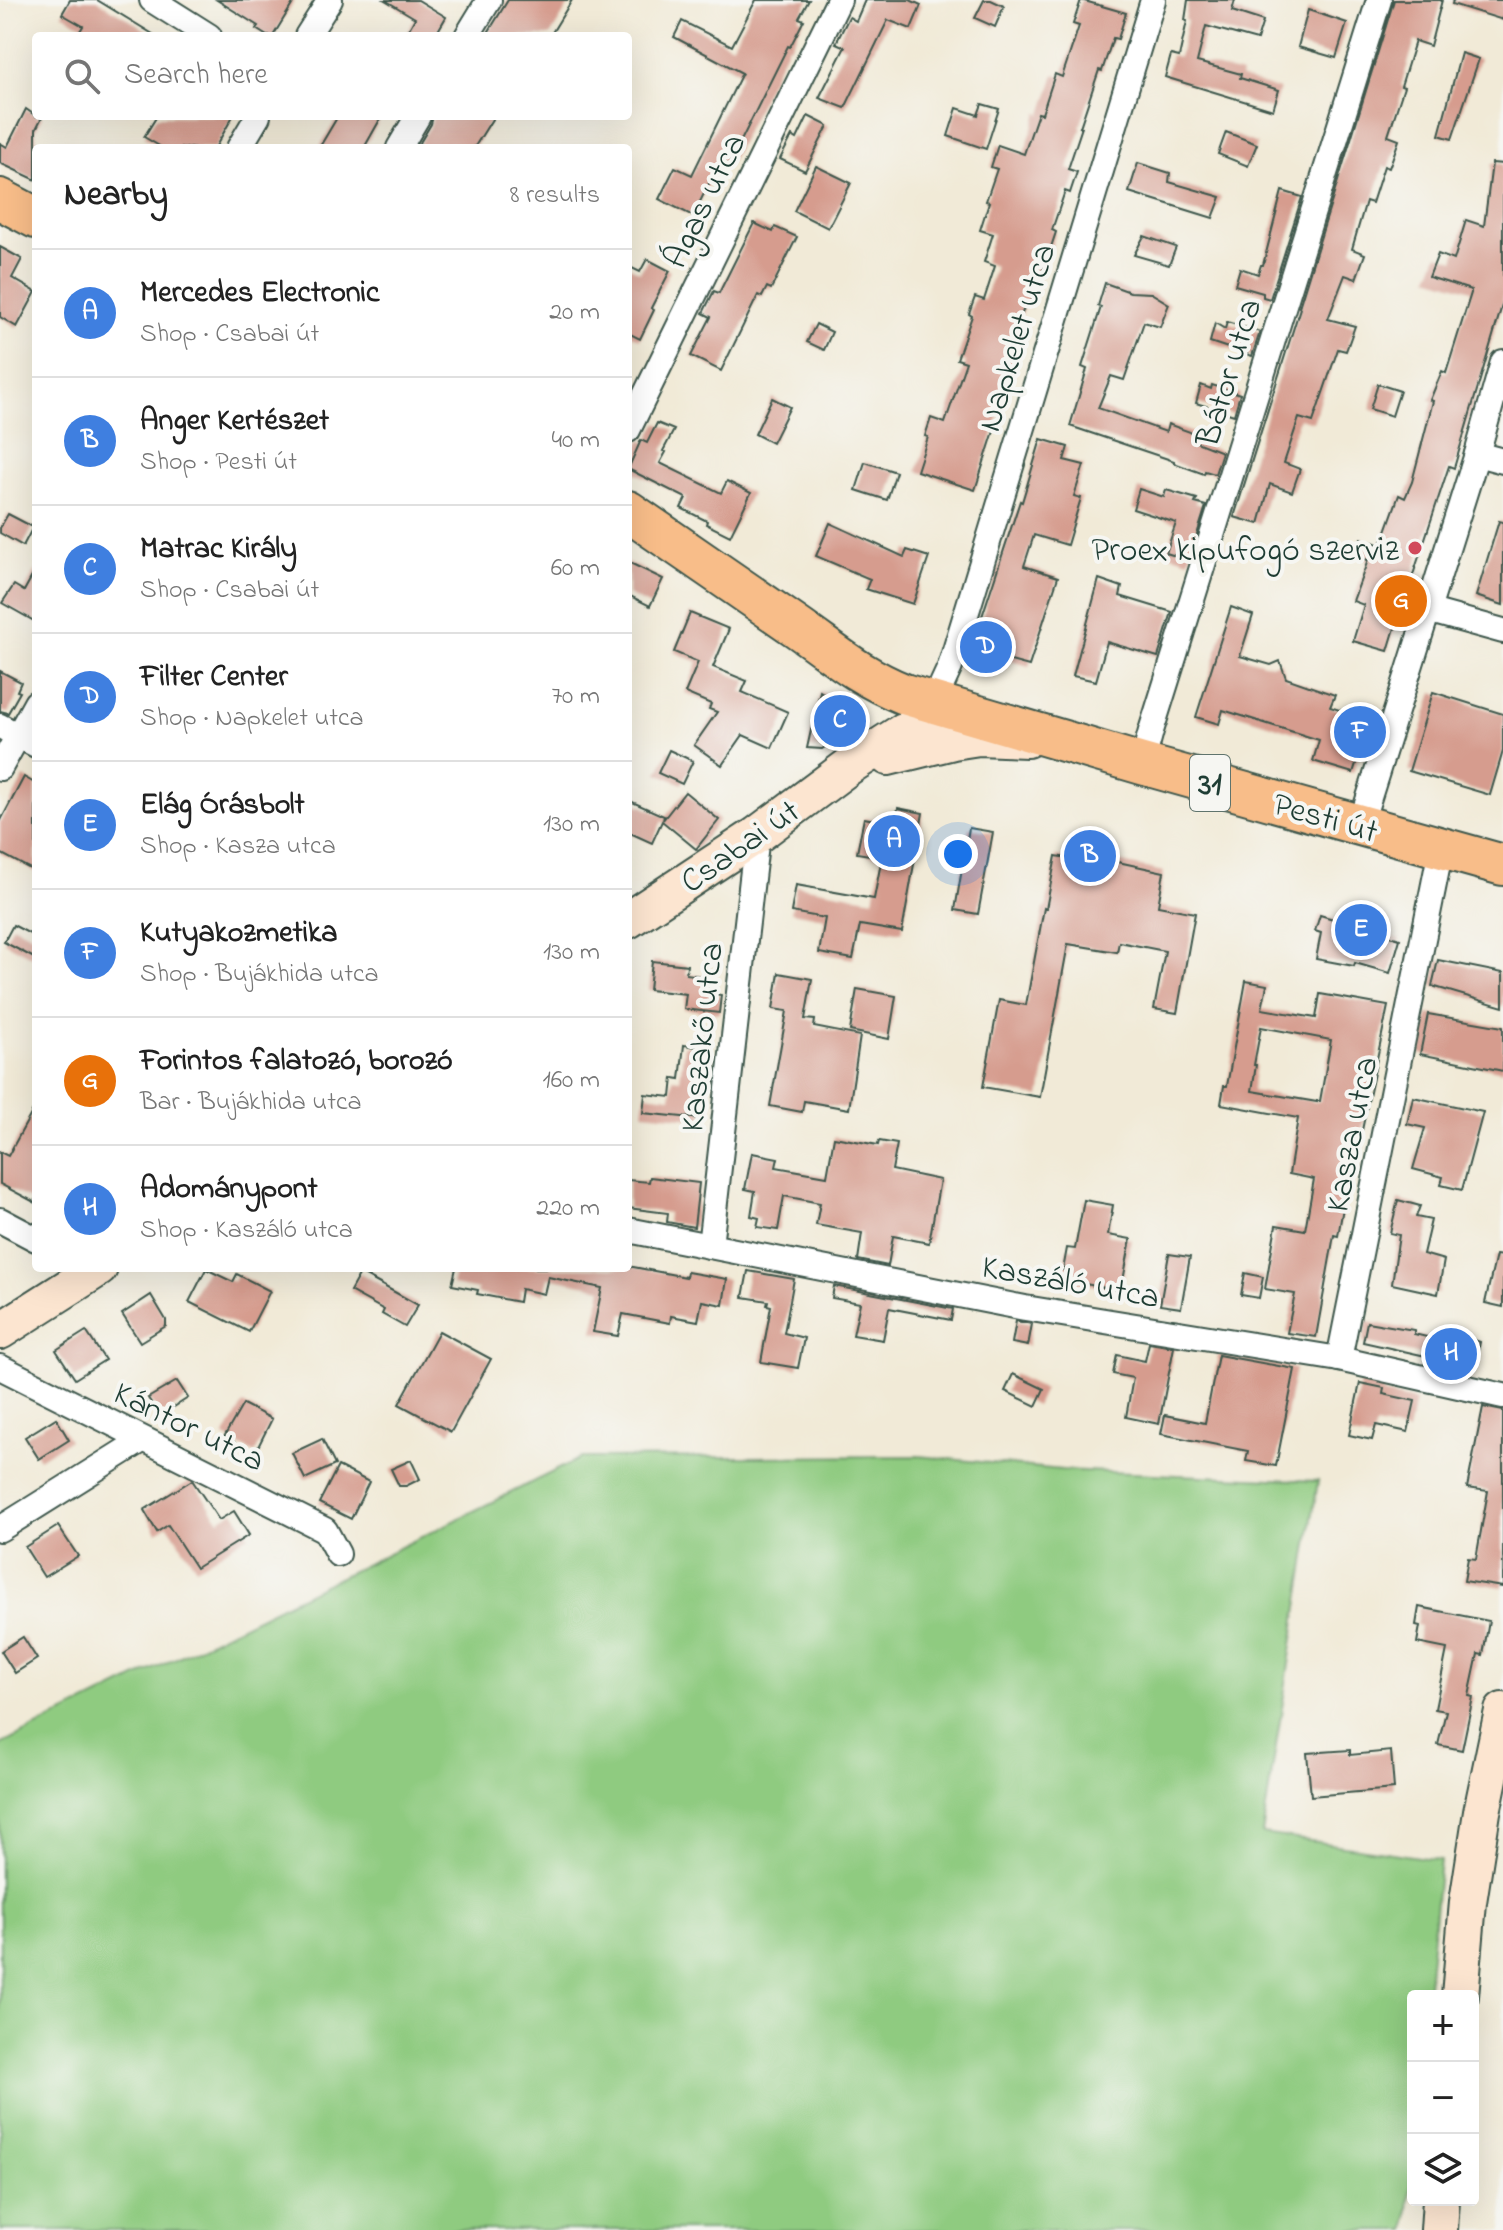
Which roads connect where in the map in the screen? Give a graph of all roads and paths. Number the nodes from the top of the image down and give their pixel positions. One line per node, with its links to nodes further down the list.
1 (152, 0): 7 (street)
2 (330, 0): 8 (street)
3 (489, 0): 9 (street)
4 (839, 0): 15 (street, Ágas utca)
5 (1153, 0): 21 (street, Napkelet utca)
6 (1379, 0): 25 (street, Bátor utca)
7 (203, 32)
8 (310, 32)
9 (469, 32)
10 (256, 120): 12 (street)
11 (416, 120): 13 (street)
12 (241, 144)
13 (401, 144)
14 (1503, 362): 16 (street)
15 (632, 422)
16 (1477, 454): 17 (street); 19 (street)
17 (1503, 461)
18 (632, 514): 21 (main road, Pesti út / 31)
19 (1427, 610): 20 (street); 28 (street)
20 (1503, 631)
21 (928, 707): 24 (main road, Pesti út / 31); 26 (main road, Csabai út)
22 (32, 710): 23 (street)
23 (18, 735): 27 (street)
24 (1060, 741): 25 (main road, Pesti út / 31); 26 (main road, Csabai út)
25 (1147, 748): 28 (main road, Pesti út / 31)
26 (848, 767): 29 (main road, Csabai út)
27 (0, 768)
28 (1360, 826): 30 (main road, Pesti út / 31)
29 (757, 835): 32 (main road, Csabai út); 36 (street, Kaszakő utca)
30 (1441, 849): 31 (main road, Pesti út / 31); 39 (street, Kasza utca)
31 (1503, 865)
32 (632, 917)
33 (0, 1220): 35 (street)
34 (632, 1231): 36 (street, Kaszáló utca)
35 (32, 1237)
36 (710, 1246): 39 (street, Kaszáló utca)
37 (85, 1272): 38 (main road)
38 (0, 1331)
39 (1339, 1359): 41 (street, Kaszáló utca)
40 (0, 1367): 42 (street, Kántor utca)
41 (1503, 1396)
42 (142, 1440): 43 (street); 44 (street, Kántor utca)
43 (0, 1529)
44 (338, 1554)
45 (1503, 1711): 46 (main road)
46 (1461, 1990)
47 (1441, 2206): 48 (main road)
48 (1439, 2230)

